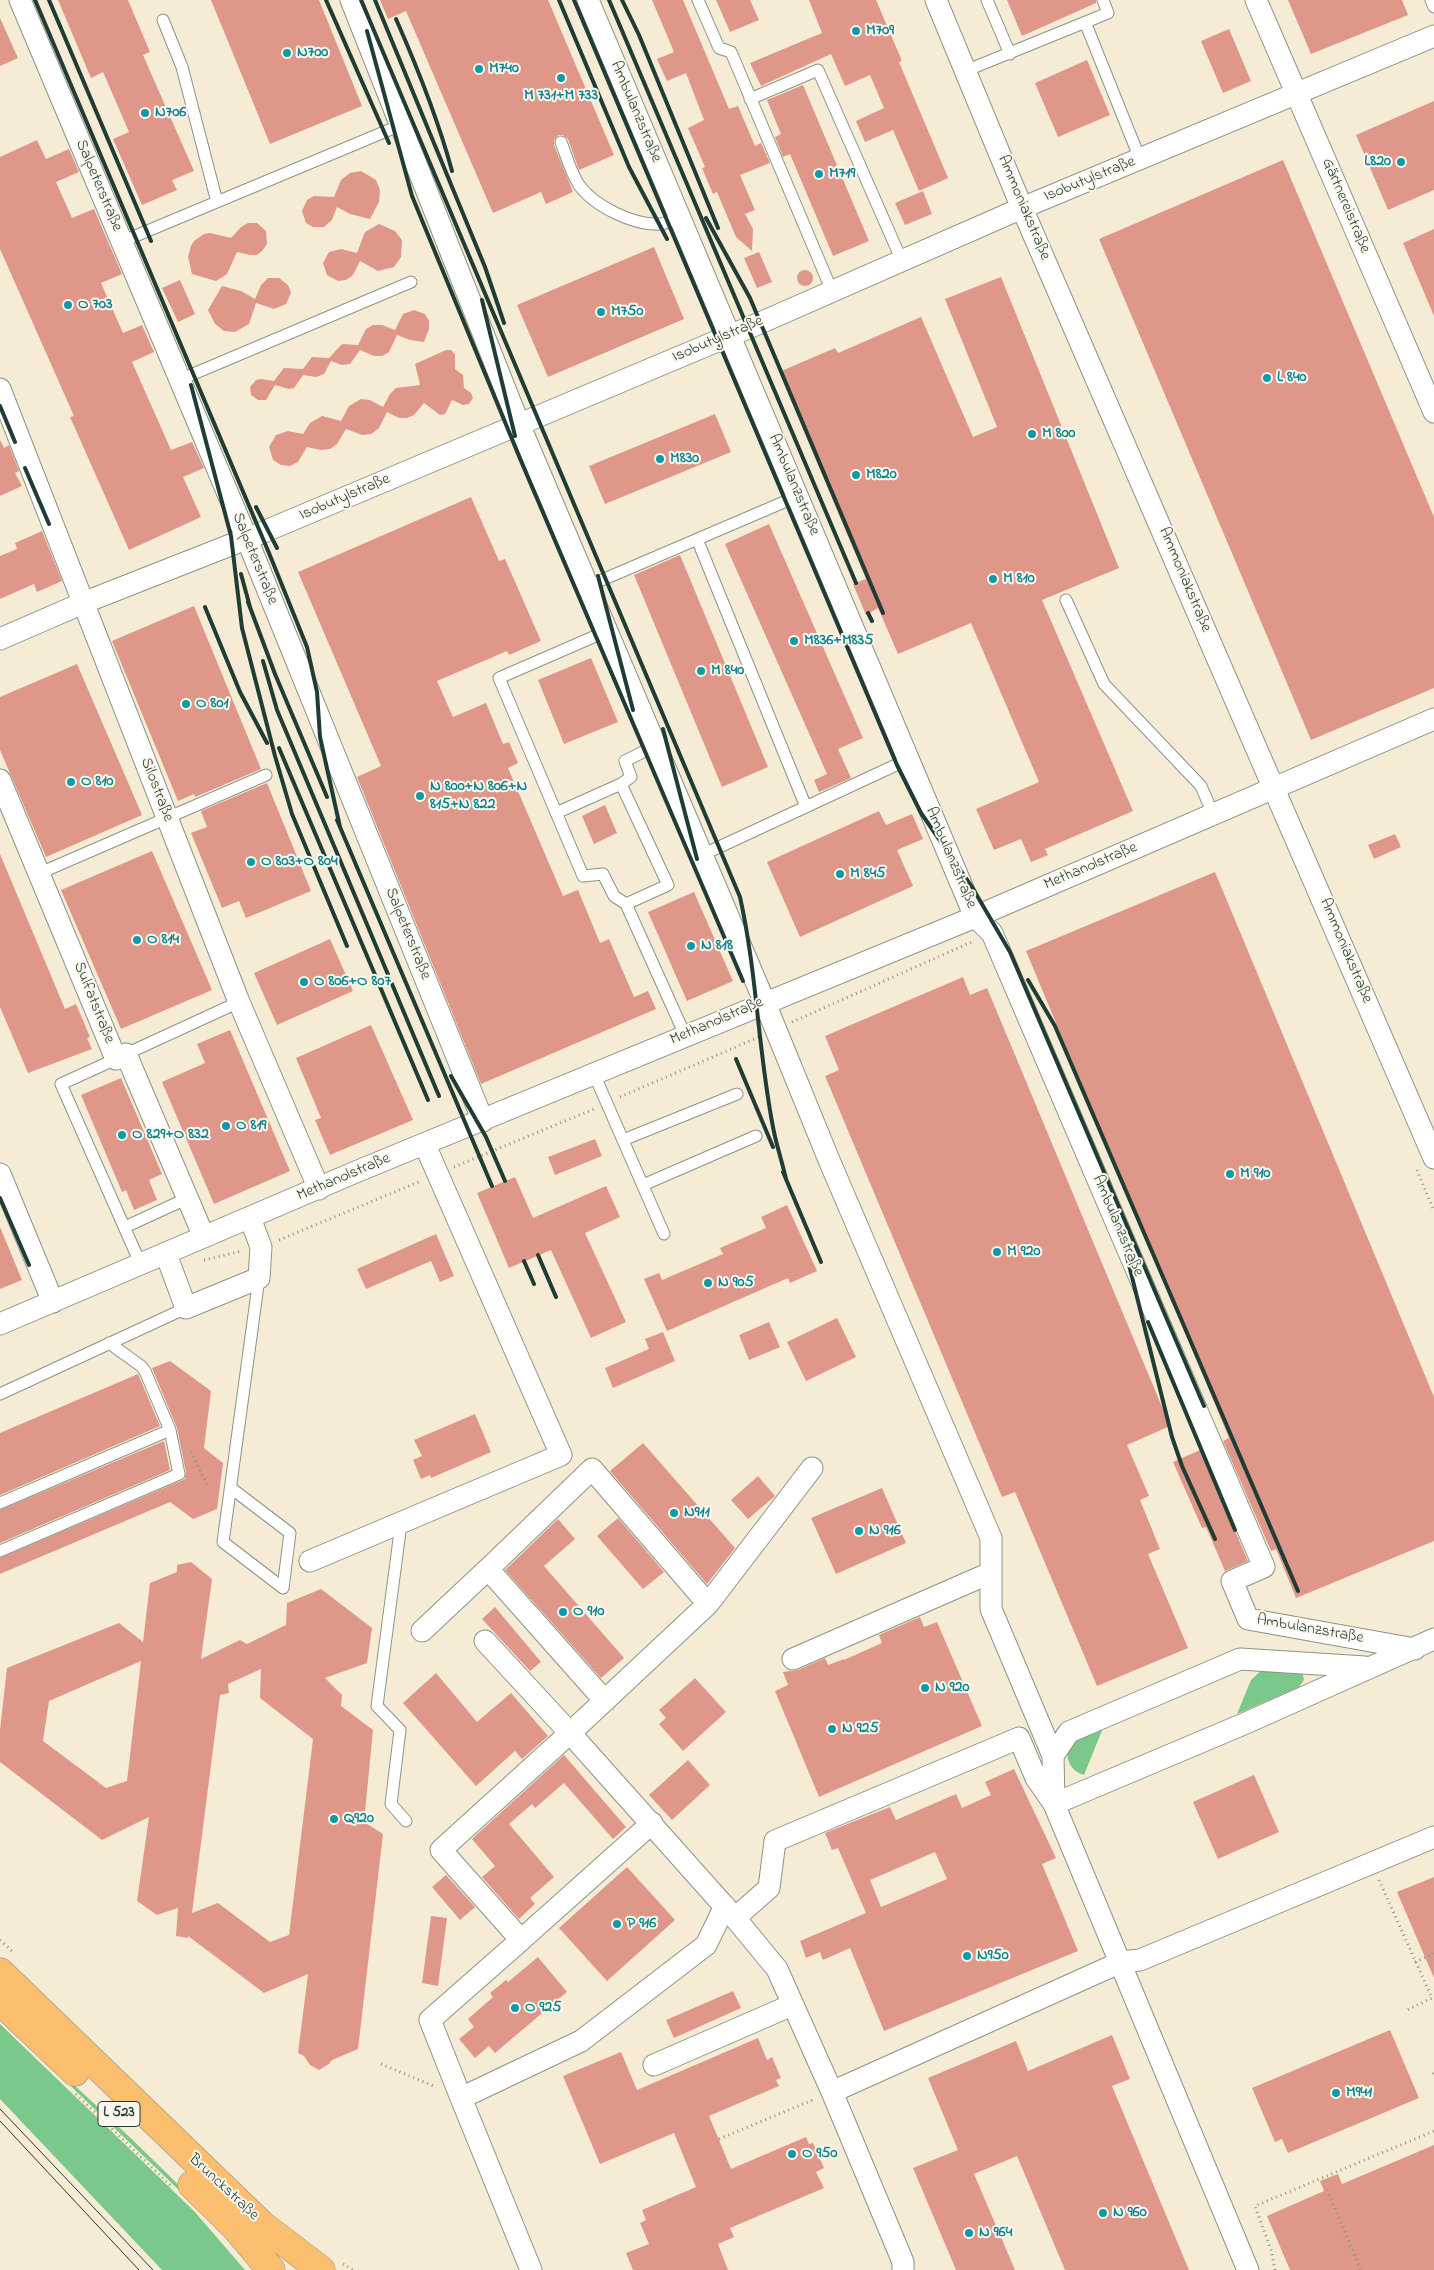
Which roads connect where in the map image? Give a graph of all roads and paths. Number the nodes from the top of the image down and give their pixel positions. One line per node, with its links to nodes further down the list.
1 (20, 0): 24 (street, Salpeterstraße)
2 (351, 0): 18 (street)
3 (588, 0): 23 (street, Ambulanzstraße)
4 (698, 0): 17 (lane)
5 (936, 0): 15 (street, Ammoniakstraße)
6 (987, 0): 14 (lane)
7 (1102, 0): 12 (lane)
8 (1256, 0): 16 (street, Gärtnereistraße)
9 (1431, 0): 10 (lane)
10 (1434, 7)
11 (163, 20): 21 (lane)
12 (1085, 22): 14 (lane); 20 (lane)
13 (1434, 36): 16 (street, Isobutylstraße)
14 (1010, 54): 15 (lane)
15 (965, 71): 22 (street, Ammoniakstraße)
16 (1296, 94): 20 (street, Isobutylstraße); 31 (street, Gärtnereistraße)
17 (750, 99): 25 (lane); 27 (lane)
18 (401, 125): 21 (lane); 32 (street)
19 (561, 142): 23 (lane)
20 (1140, 159): 22 (street, Isobutylstraße)
21 (217, 202): 24 (lane)
22 (1022, 208): 25 (street, Isobutylstraße); 47 (street, Ammoniakstraße)
23 (679, 218): 28 (street, Ambulanzstraße)
24 (121, 242): 29 (street, Salpeterstraße)
25 (902, 261): 27 (street, Isobutylstraße)
26 (411, 282): 29 (lane)
27 (832, 291): 28 (street, Isobutylstraße)
28 (730, 335): 32 (street, Isobutylstraße); 33 (street, Ambulanzstraße)
29 (180, 380): 34 (street, Salpeterstraße)
30 (0, 389): 38 (street, Silostraße)
31 (1434, 412)
32 (519, 424): 34 (street, Isobutylstraße); 36 (street)
33 (798, 496): 35 (lane); 43 (street, Ambulanzstraße)
34 (247, 539): 38 (street, Isobutylstraße); 65 (street, Salpeterstraße)
35 (697, 539): 36 (lane); 48 (lane)
36 (588, 586): 39 (street)
37 (1066, 600): 50 (lane)
38 (83, 604): 40 (street, Isobutylstraße); 51 (street, Silostraße)
39 (607, 631): 42 (street); 49 (lane)
40 (0, 639)
41 (1434, 719): 47 (street, Methanolstraße)
42 (656, 746): 46 (lane); 52 (street)
43 (908, 759): 48 (lane); 55 (street, Ambulanzstraße)
44 (266, 775): 51 (lane)
45 (0, 780): 53 (street, Sulfatstraße)
46 (621, 784): 49 (lane); 54 (lane)
47 (1274, 789): 50 (street, Methanolstraße); 69 (street, Ammoniakstraße)
48 (806, 807): 52 (lane)
49 (556, 813): 54 (lane)
50 (1213, 814): 55 (street, Methanolstraße)
51 (167, 818): 53 (lane); 57 (street, Silostraße)
52 (702, 855): 58 (street)
53 (40, 873): 61 (street, Sulfatstraße)
54 (626, 904): 60 (lane)
55 (975, 917): 56 (street, Ambulanzstraße); 58 (street, Methanolstraße)
56 (992, 934): 59 (path); 101 (street, Ambulanzstraße)
57 (238, 1002): 61 (lane); 73 (street, Silostraße)
58 (765, 1002): 59 (street); 60 (street, Methanolstraße)
59 (775, 1030): 64 (path); 96 (street)
60 (685, 1036): 62 (street, Methanolstraße)
61 (121, 1056): 74 (street, Sulfatstraße); 76 (lane)
62 (594, 1074): 64 (lane); 65 (street, Methanolstraße)
63 (737, 1094): 67 (lane)
64 (607, 1103): 67 (lane); 71 (path)
65 (483, 1121): 68 (street, Methanolstraße)
66 (756, 1136): 72 (lane)
67 (623, 1140): 72 (lane)
68 (425, 1145): 71 (street); 73 (street, Methanolstraße)
69 (1434, 1158)
70 (0, 1174): 83 (street)
71 (437, 1174): 79 (path); 92 (street)
72 (642, 1185): 77 (lane)
73 (319, 1189): 75 (street, Methanolstraße)
74 (188, 1198): 76 (lane); 78 (street, Sulfatstraße)
75 (250, 1218): 78 (street, Methanolstraße); 79 (street)
76 (125, 1227): 81 (lane)
77 (664, 1234)
78 (204, 1237): 80 (street, Methanolstraße)
79 (261, 1247): 80 (path); 82 (street)
80 (169, 1261): 81 (street, Methanolstraße); 84 (street)
81 (141, 1265): 83 (street, Methanolstraße)
82 (259, 1278): 84 (street); 90 (lane)
83 (54, 1302): 85 (street, Methanolstraße)
84 (186, 1308): 86 (lane)
85 (0, 1324)
86 (109, 1343): 87 (lane); 88 (lane)
87 (0, 1394)
88 (170, 1430): 91 (lane); 93 (lane)
89 (812, 1468): 97 (street)
90 (231, 1488): 90 (lane)
91 (0, 1503)
92 (401, 1524): 94 (street); 108 (lane)
93 (0, 1551)
94 (310, 1561)
95 (488, 1570): 97 (street); 98 (street); 104 (street)
96 (990, 1573): 102 (street); 106 (street)
97 (708, 1604): 104 (street)
98 (422, 1632)
99 (1434, 1639): 101 (street)
100 (485, 1641): 105 (street)
101 (1415, 1649): 103 (street)
102 (793, 1659)
103 (1370, 1667): 106 (street); 107 (street)
104 (605, 1701): 105 (street)
105 (570, 1733): 109 (street); 113 (street)
106 (1053, 1756): 107 (street)
107 (1054, 1804): 112 (street); 115 (street)
108 (406, 1821)
109 (652, 1822): 112 (street); 113 (street)
110 (1434, 1837): 115 (street)
111 (1379, 1880): 116 (path)
112 (730, 1912): 119 (street); 125 (street)
113 (521, 1940): 125 (street)
114 (1434, 1954): 116 (path)
115 (1121, 1962): 124 (street); 134 (street)
116 (1415, 1962): 120 (path)
117 (0, 1972): 131 (main road, Brunckstraße / L 523)
118 (0, 2000): 130 (main road, L 523)
119 (792, 2005): 122 (street); 124 (street)
120 (1405, 2011)
121 (381, 2064): 125 (path)
122 (654, 2065)
123 (71, 2089): 128 (path)
124 (832, 2092): 127 (path); 133 (street)
125 (462, 2098): 132 (street)
126 (1434, 2132): 135 (path)
127 (719, 2139)
128 (175, 2190)
129 (1327, 2190): 136 (path)
130 (271, 2270)
131 (321, 2270)
132 (531, 2270)
133 (902, 2270)
134 (1248, 2270)
135 (1275, 2270)
136 (1361, 2270)

